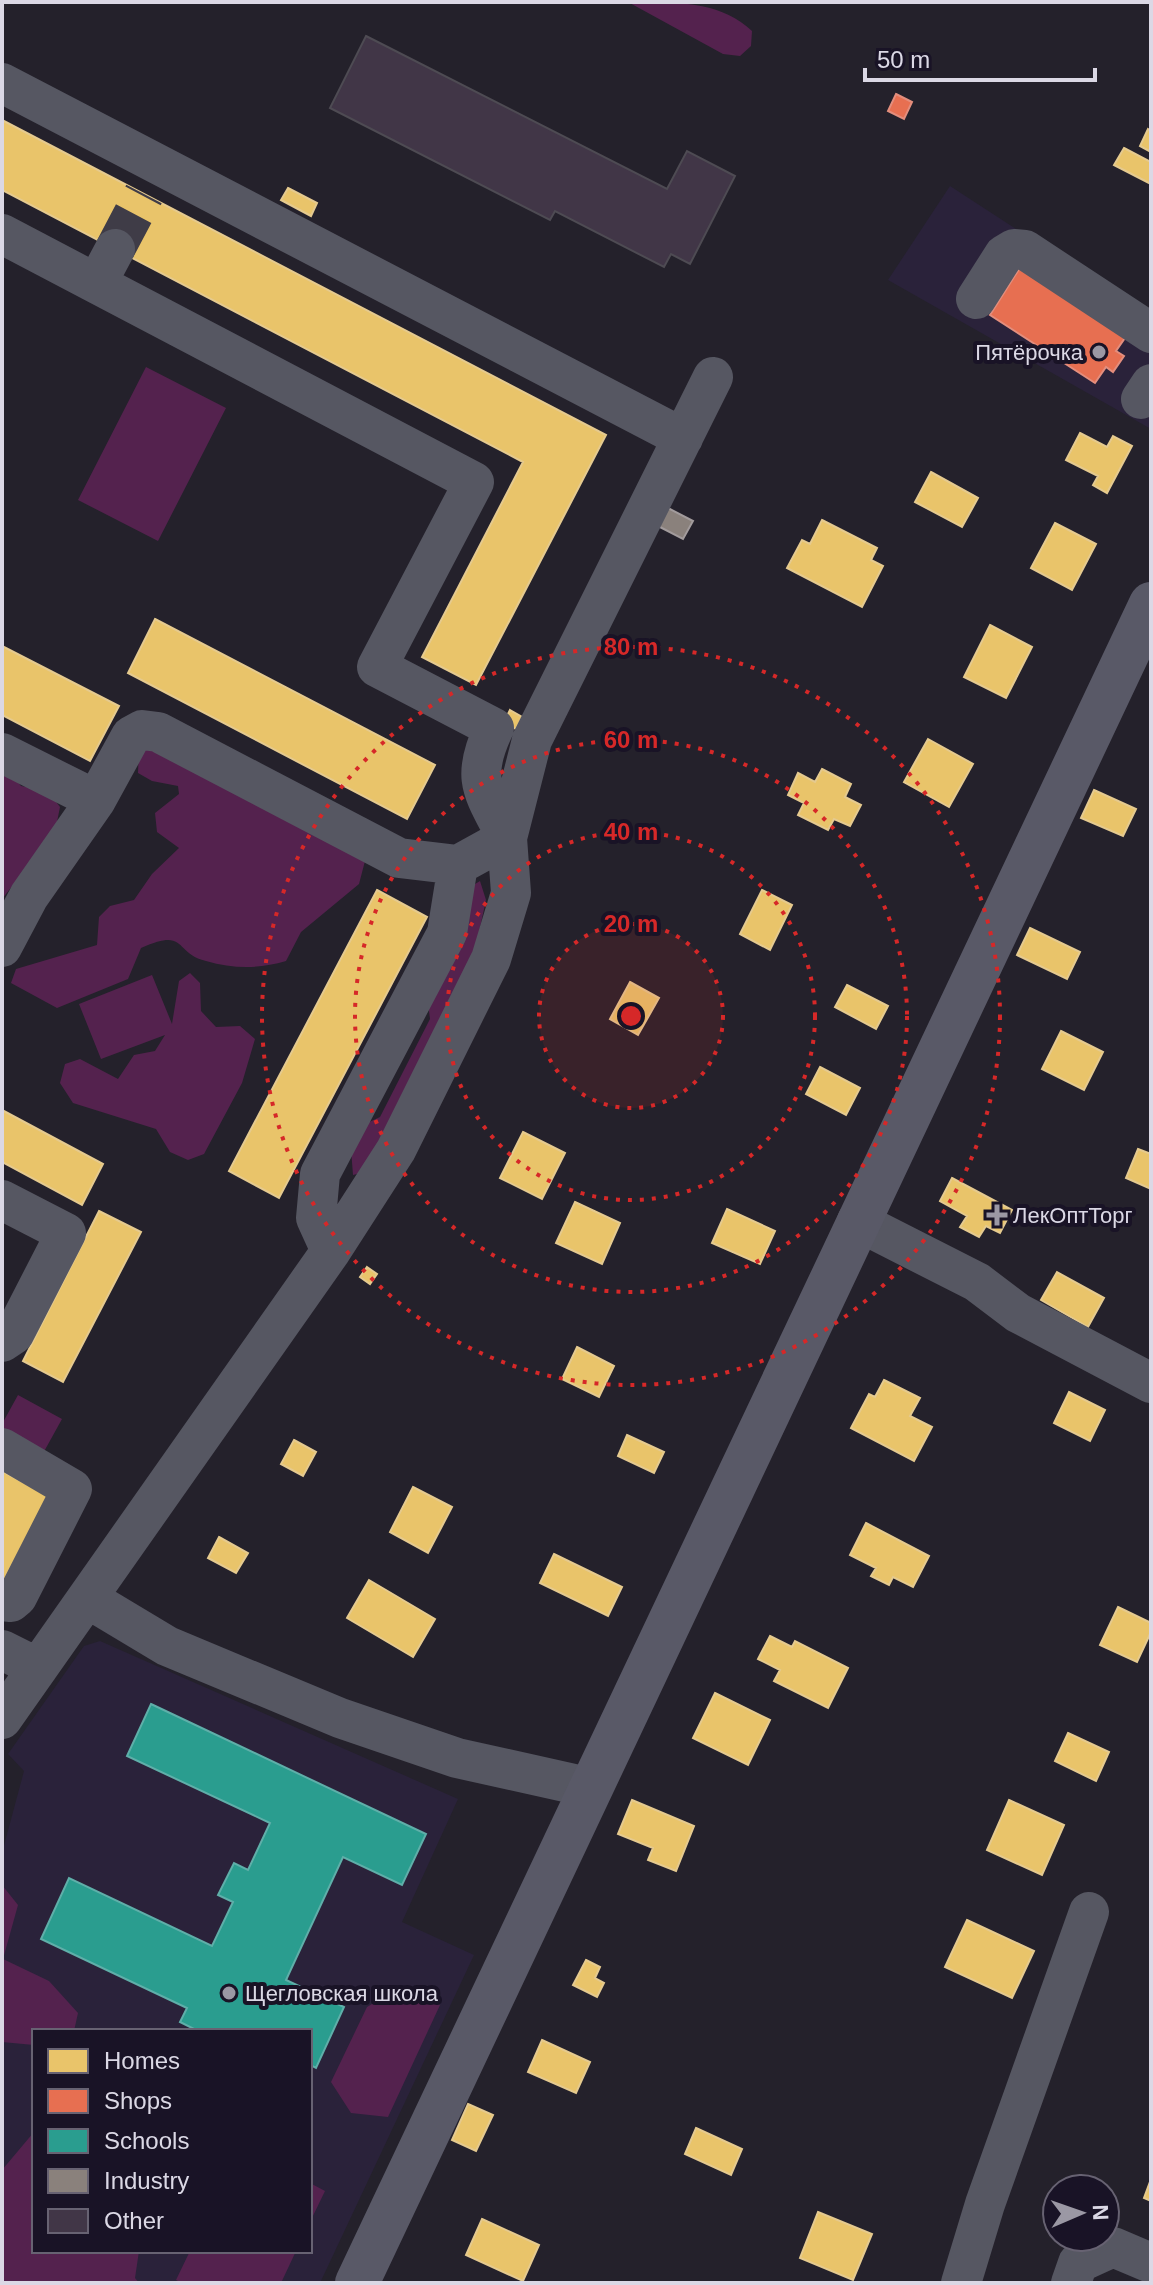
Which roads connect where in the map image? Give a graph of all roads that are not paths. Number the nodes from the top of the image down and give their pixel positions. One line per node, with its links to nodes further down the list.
1 (2, 83): 6 (street)
2 (2, 234): 10 (street)
3 (976, 299): 4 (street)
4 (1151, 333)
5 (713, 377): 6 (street)
6 (683, 438): 10 (street)
7 (1151, 604): 14 (main road)
8 (2, 753): 9 (street)
9 (96, 800): 11 (street); 12 (street)
10 (507, 838): 11 (street); 15 (street)
11 (458, 865): 15 (street)
12 (2, 947)
13 (2, 1200): 16 (street)
14 (857, 1221): 17 (street); 24 (main road)
15 (331, 1251): 19 (street)
16 (2, 1342)
17 (1151, 1383)
18 (2, 1448): 20 (street)
19 (87, 1598): 22 (street); 24 (street)
20 (2, 1601)
21 (2, 1650): 22 (street)
22 (38, 1668): 23 (street)
23 (2, 1719)
24 (592, 1788): 27 (main road)
25 (1089, 1912): 28 (street)
26 (1151, 2263): 29 (street)
27 (357, 2283)
28 (961, 2283)
29 (1071, 2283)

